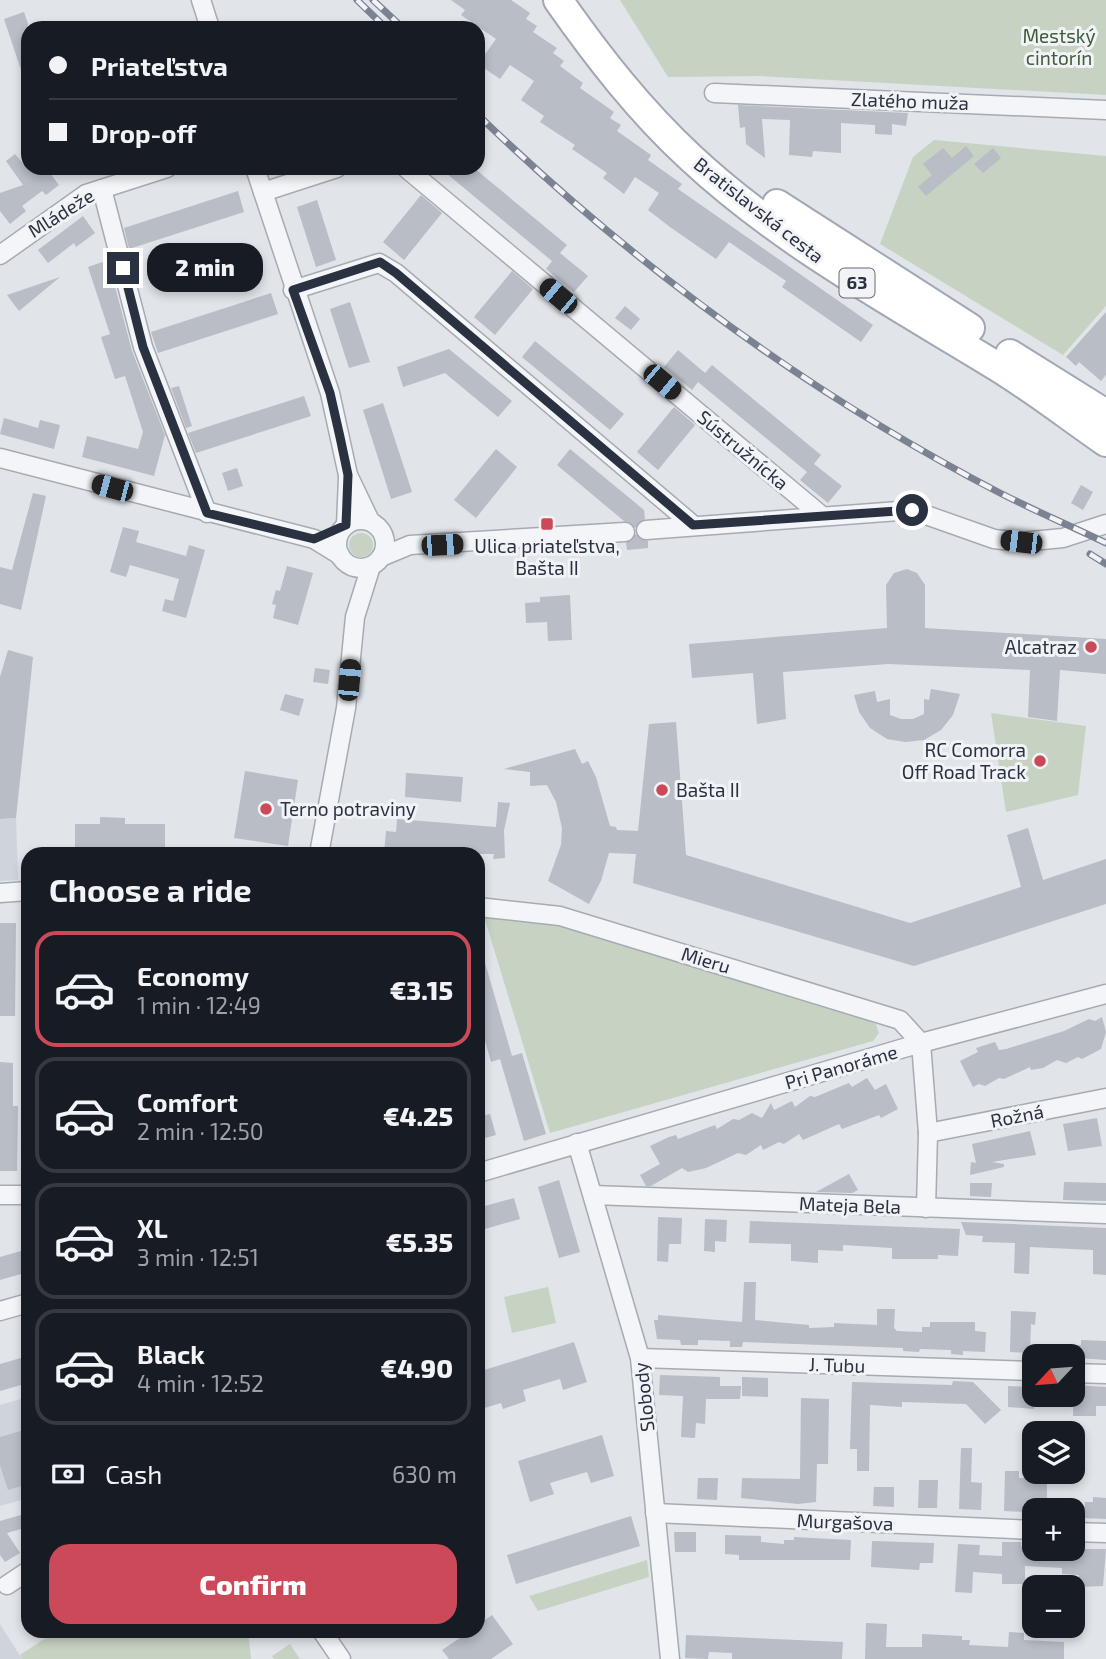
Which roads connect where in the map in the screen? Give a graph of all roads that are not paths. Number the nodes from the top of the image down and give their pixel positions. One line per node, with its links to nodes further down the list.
1 (201, 0): 4 (street)
2 (558, 0): 16 (main road, Bratislavská cesta / 63)
3 (579, 0): 15 (main road, Bratislavská cesta / 63)
4 (208, 21)
5 (714, 93): 6 (street, Zlatého muža)
6 (1106, 110)
7 (145, 175): 11 (street, Mládeže)
8 (257, 175): 12 (street)
9 (315, 175): 12 (street)
10 (414, 175): 20 (street, Sústružnícka)
11 (102, 189): 13 (street, Mládeže); 19 (street)
12 (263, 192): 14 (street)
13 (0, 255)
14 (293, 290): 18 (street); 22 (street)
15 (1106, 414)
16 (1106, 442)
17 (0, 458): 19 (street)
18 (348, 475): 23 (street); 24 (street)
19 (207, 513): 27 (street)
20 (822, 516): 21 (street); 22 (street)
21 (1106, 524)
22 (693, 525): 25 (street)
23 (344, 526): 24 (street); 27 (street); 29 (street)
24 (376, 526): 28 (street); 30 (street)
25 (646, 530)
26 (625, 532): 28 (street)
27 (314, 539): 29 (street)
28 (410, 545): 30 (street)
29 (344, 560): 30 (street); 31 (street)
30 (376, 562): 31 (street)
31 (355, 617): 32 (street)
32 (320, 847)
33 (21, 891): 34 (street)
34 (0, 892)
35 (485, 908): 37 (street, Mieru)
36 (1106, 994): 37 (street, Pri Panoráme)
37 (921, 1044): 39 (street); 40 (street, Pri Panoráme)
38 (1106, 1098): 39 (street, Rožná)
39 (928, 1133): 45 (street)
40 (577, 1143): 41 (street, Pri Panoráme); 44 (street, Slobody)
41 (485, 1171)
42 (0, 1195): 43 (street)
43 (21, 1195)
44 (593, 1195): 45 (street, Mateja Bela); 49 (street, Slobody)
45 (926, 1208): 46 (street, Mateja Bela)
46 (1106, 1214)
47 (21, 1305): 48 (street)
48 (0, 1311)
49 (640, 1358): 50 (street, J. Tubu); 53 (street, Slobody)
50 (1022, 1371)
51 (1085, 1373): 52 (street)
52 (1106, 1374)
53 (655, 1513): 54 (street, Murgašova); 61 (street, Slobody)
54 (1022, 1529)
55 (1085, 1532): 56 (street)
56 (1106, 1533)
57 (21, 1576): 58 (street)
58 (7, 1585)
59 (327, 1638): 60 (street)
60 (341, 1659)
61 (670, 1659)

